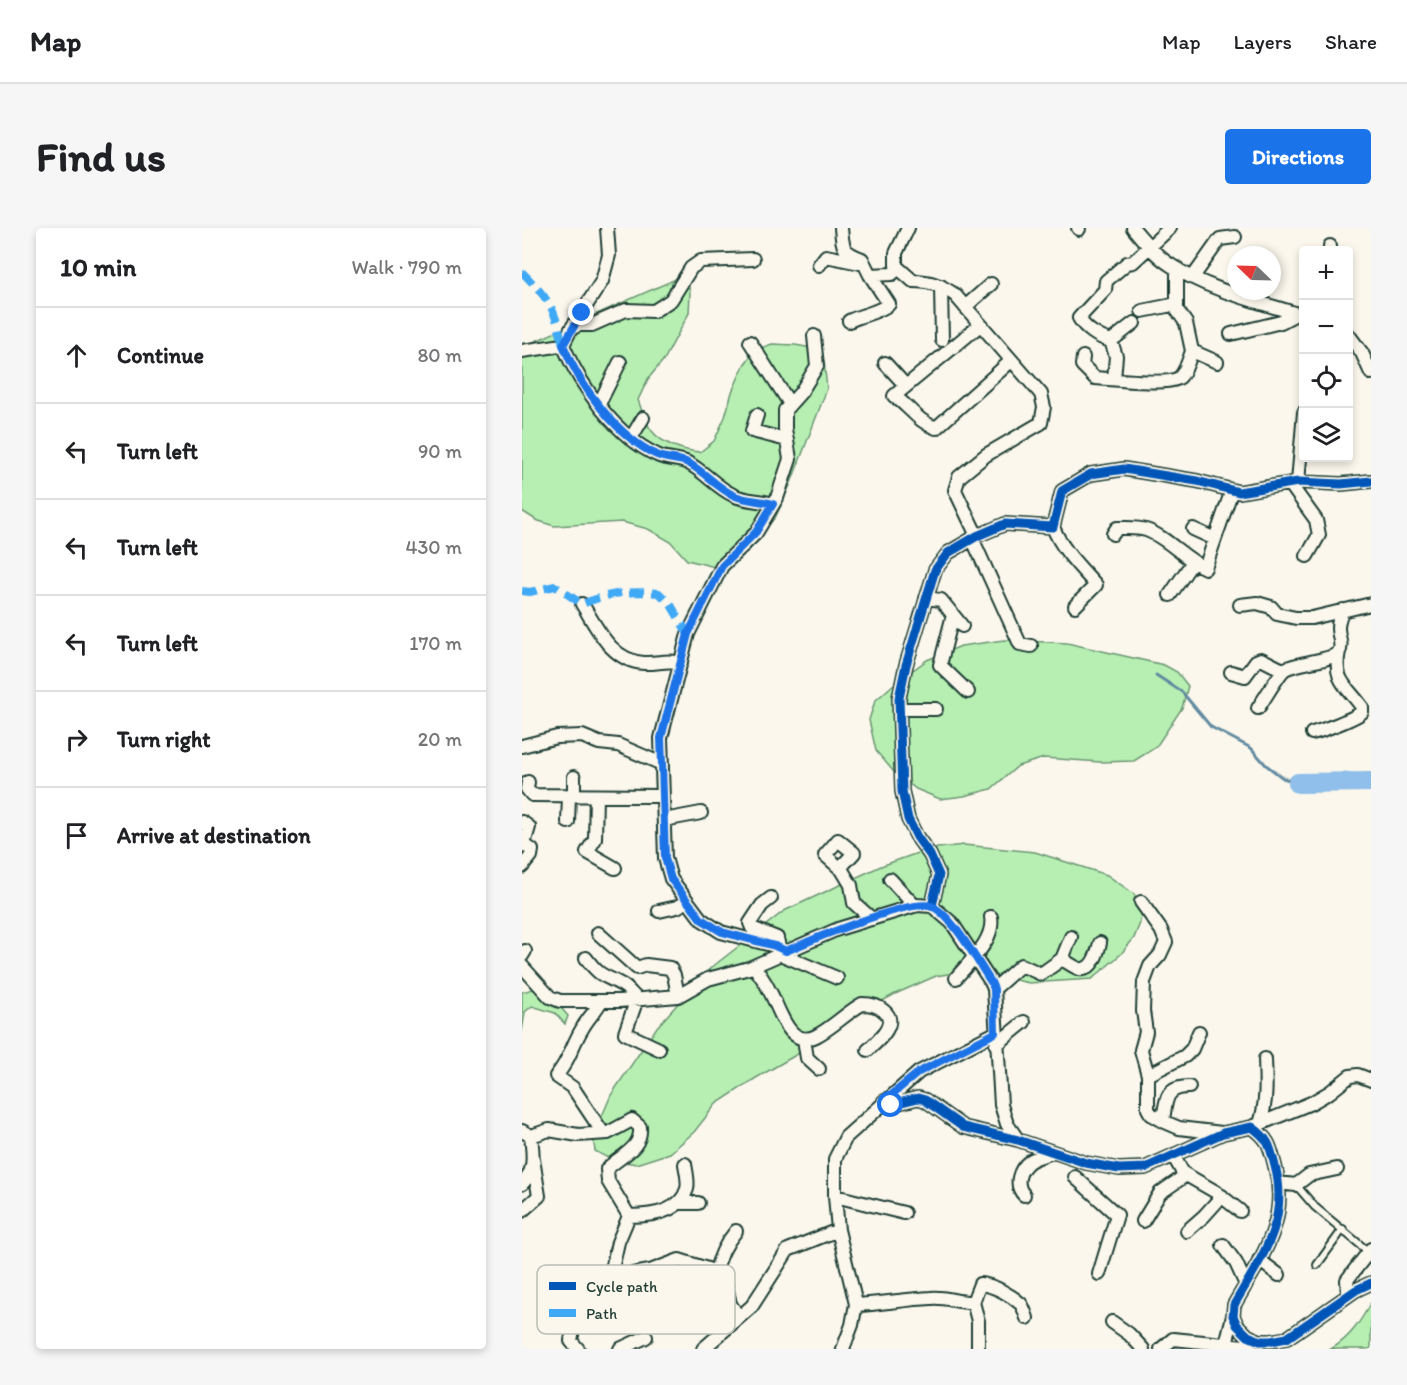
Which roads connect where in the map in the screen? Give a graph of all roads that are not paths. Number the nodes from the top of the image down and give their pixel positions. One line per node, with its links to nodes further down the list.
1 (607, 228): 24 (street)
2 (841, 228): 12 (street)
3 (908, 228): 10 (street)
4 (1133, 228): 7 (street)
5 (1170, 228): 7 (street)
6 (1235, 237): 13 (street)
7 (1150, 247): 11 (street); 28 (street)
8 (753, 259): 24 (street)
9 (819, 265): 12 (street)
10 (898, 268): 12 (street); 15 (street)
11 (1177, 268): 13 (street); 16 (street)
12 (867, 269): 21 (street)
13 (1193, 277): 19 (street)
14 (991, 284): 17 (street)
15 (941, 286): 17 (street); 27 (street)
16 (1177, 304): 18 (street); 33 (street)
17 (965, 307): 23 (street)
18 (1142, 310)
19 (1299, 315)
20 (1299, 315): 25 (street)
21 (849, 321)
22 (1134, 323): 28 (street)
23 (980, 325): 35 (street); 41 (street)
24 (571, 329): 31 (street)
25 (1231, 334)
26 (814, 336): 43 (street)
27 (942, 340)
28 (1111, 341): 40 (street)
29 (1353, 341): 39 (street)
30 (750, 342): 43 (street)
31 (563, 345): 32 (street); 42 (street)
32 (522, 351)
33 (1192, 351): 37 (street); 40 (street)
34 (1083, 357): 40 (street)
35 (1011, 361): 41 (street); 56 (street)
36 (620, 362): 42 (street)
37 (1217, 362)
38 (885, 363): 41 (street)
39 (1371, 373)
40 (1114, 379)
41 (906, 386)
42 (599, 404): 46 (street)
43 (790, 404): 47 (street)
44 (757, 415): 47 (street)
45 (643, 418): 46 (street)
46 (631, 438): 52 (street)
47 (787, 440): 52 (street)
48 (1299, 448): 50 (street)
49 (1371, 481): 50 (street)
50 (1294, 483): 51 (street); 58 (street)
51 (1232, 490): 53 (street); 57 (street)
52 (773, 504): 71 (street)
53 (1053, 527): 56 (street); 65 (street)
54 (1193, 529): 57 (street)
55 (1113, 534): 59 (street)
56 (975, 537): 61 (street); 69 (street)
57 (1215, 539): 59 (street)
58 (1307, 556)
59 (1192, 563): 60 (street)
60 (1170, 595)
61 (926, 598): 67 (street); 76 (street)
62 (582, 604): 71 (street)
63 (1371, 604): 66 (street)
64 (1240, 605): 66 (street)
65 (1075, 606)
66 (1342, 610): 70 (street)
67 (953, 615): 68 (street); 74 (street)
68 (962, 626)
69 (1031, 646)
70 (1339, 651): 72 (street); 78 (street)
71 (681, 663): 80 (street)
72 (1283, 670): 73 (street); 75 (street)
73 (1231, 672)
74 (968, 692)
75 (1258, 708)
76 (900, 709): 77 (street); 99 (street)
77 (936, 709)
78 (1312, 733)
79 (522, 746): 80 (street)
80 (662, 764): 85 (street)
81 (574, 777): 83 (street)
82 (528, 782): 83 (street)
83 (572, 795): 84 (street); 89 (street)
84 (596, 796): 85 (street); 92 (street)
85 (663, 796): 87 (street)
86 (701, 813): 87 (street)
87 (664, 820): 96 (street)
88 (522, 822): 90 (street)
89 (568, 822)
90 (523, 843): 91 (street)
91 (522, 867)
92 (615, 868)
93 (840, 868): 102 (street)
94 (890, 879): 98 (street)
95 (771, 898): 106 (street)
96 (687, 902): 100 (street); 106 (street)
97 (1141, 902): 126 (street)
98 (915, 906): 99 (street); 102 (street)
99 (932, 906): 108 (street)
100 (659, 911)
101 (991, 917): 108 (street)
102 (872, 919): 106 (street)
103 (598, 933): 115 (street)
104 (1071, 937): 109 (street)
105 (1100, 943): 109 (street)
106 (782, 951): 111 (street); 112 (street)
107 (586, 958): 116 (street)
108 (975, 958): 113 (street); 114 (street)
109 (1062, 959): 114 (street)
110 (522, 966): 117 (street)
111 (754, 966): 115 (street); 120 (street)
112 (837, 978)
113 (956, 978)
114 (994, 989): 121 (street)
115 (678, 996): 116 (street)
116 (637, 999): 117 (street); 122 (street)
117 (602, 1001): 132 (street)
118 (1024, 1022): 121 (street)
119 (1199, 1032): 126 (street)
120 (804, 1039): 123 (street); 125 (street)
121 (996, 1039): 129 (street); 135 (street)
122 (659, 1049)
123 (868, 1050)
124 (1265, 1059): 131 (street)
125 (819, 1069)
126 (1148, 1075): 130 (street)
127 (1371, 1081): 131 (street)
128 (1189, 1087): 130 (street)
129 (884, 1101): 135 (street); 147 (street)
130 (1163, 1121): 133 (street)
131 (1253, 1124): 133 (street); 143 (street)
132 (603, 1133): 134 (street); 154 (street)
133 (1223, 1133): 137 (street)
134 (526, 1134): 138 (street)
135 (1018, 1140): 136 (street)
136 (1053, 1152): 139 (street); 146 (street)
137 (1173, 1155): 139 (street); 142 (street)
138 (533, 1159): 144 (street); 151 (street)
139 (1074, 1159): 168 (street)
140 (685, 1164): 149 (street)
141 (1336, 1169): 145 (street)
142 (1186, 1175): 148 (street); 155 (street)
143 (1278, 1183): 145 (street); 162 (street)
144 (522, 1184)
145 (1296, 1185): 156 (lane)
146 (1024, 1195)
147 (835, 1196): 153 (street); 157 (street)
148 (1222, 1196): 152 (street); 158 (street)
149 (679, 1203): 150 (street); 154 (street)
150 (698, 1203)
151 (522, 1211)
152 (1240, 1211)
153 (904, 1214)
154 (629, 1216): 163 (street)
155 (1143, 1221)
156 (1343, 1229): 161 (lane); 167 (lane)
157 (838, 1230): 174 (street); 178 (street)
158 (1187, 1231)
159 (729, 1234): 166 (street)
160 (1223, 1245): 171 (street)
161 (1370, 1252): 172 (street)
162 (1259, 1260): 169 (street); 171 (street)
163 (613, 1265)
164 (666, 1265): 165 (street)
165 (695, 1265)
166 (717, 1265)
167 (1317, 1265)
168 (1099, 1274)
169 (1279, 1275)
170 (1371, 1283): 172 (street)
171 (1246, 1285): 177 (street)
172 (1348, 1295): 184 (street)
173 (973, 1302): 174 (street); 176 (street); 186 (street)
174 (856, 1305): 190 (street)
175 (735, 1311): 178 (street)
176 (1028, 1312)
177 (1233, 1316): 184 (street); 185 (street)
178 (739, 1317): 179 (street)
179 (735, 1321)
180 (1112, 1322): 191 (street)
181 (572, 1334): 187 (street)
182 (720, 1334): 189 (street)
183 (646, 1337): 188 (street)
184 (1257, 1340): 185 (street)
185 (1226, 1344): 192 (street)
186 (978, 1348)
187 (578, 1349)
188 (620, 1349)
189 (703, 1349)
190 (843, 1349)
191 (1143, 1349)
192 (1161, 1349)

